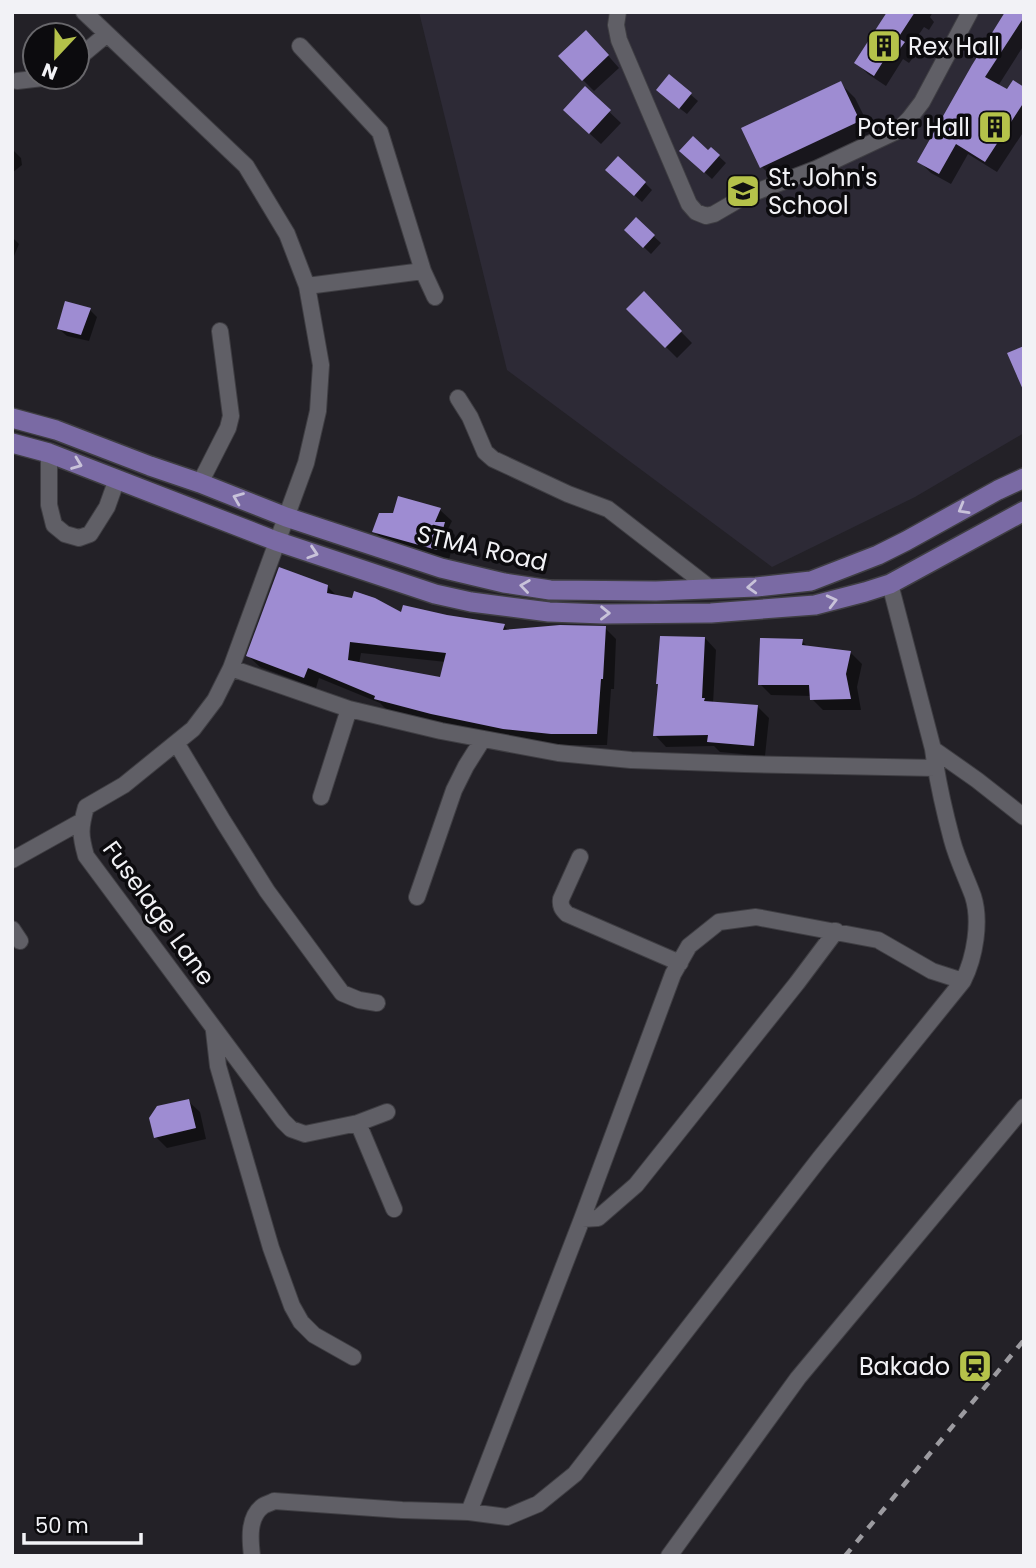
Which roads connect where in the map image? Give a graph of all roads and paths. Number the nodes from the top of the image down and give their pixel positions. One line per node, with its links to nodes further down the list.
1 (84, 12): 4 (street, Fuselage Lane)
2 (618, 12): 3 (street)
3 (970, 12)
4 (107, 34): 6 (street); 10 (street, Fuselage Lane)
5 (300, 46): 9 (street)
6 (91, 47)
7 (21, 81): 8 (street)
8 (17, 82)
9 (423, 271): 10 (street); 11 (street)
10 (307, 286): 21 (street, Fuselage Lane)
11 (435, 297)
12 (220, 331): 19 (street)
13 (458, 398): 24 (street)
14 (12, 418): 19 (main road, STMA Road)
15 (12, 443): 16 (main road, STMA Road)
16 (48, 453): 18 (main road, STMA Road, one-way to 18); 18 (street)
17 (1024, 478): 24 (main road, STMA Road, one-way to 24)
18 (117, 479): 22 (main road, STMA Road)
19 (200, 483): 21 (main road, STMA Road, one-way to 19)
20 (1024, 511): 23 (main road, STMA Road)
21 (285, 517): 22 (street, Fuselage Lane); 24 (main road, STMA Road, one-way to 21)
22 (276, 541): 23 (main road, STMA Road, one-way to 23); 25 (street, Fuselage Lane)
23 (890, 584): 29 (street)
24 (710, 589)
25 (231, 668): 26 (street); 28 (street, Fuselage Lane)
26 (349, 709): 27 (street); 31 (street)
27 (482, 739): 30 (street); 36 (street)
28 (177, 744): 33 (street, Fuselage Lane); 40 (street)
29 (933, 749): 30 (street); 32 (street)
30 (935, 768): 39 (street)
31 (321, 797)
32 (1024, 817)
33 (82, 821): 35 (street); 41 (street, Fuselage Lane)
34 (580, 857): 38 (street)
35 (12, 859)
36 (417, 897)
37 (836, 931): 38 (street); 39 (street); 46 (street)
38 (680, 963): 46 (street)
39 (963, 981): 48 (street)
40 (377, 1003)
41 (214, 1028): 44 (street, Fuselage Lane); 47 (street)
42 (1024, 1107): 50 (street)
43 (387, 1112): 44 (street, Fuselage Lane)
44 (358, 1122): 45 (street)
45 (394, 1209)
46 (582, 1220): 48 (street)
47 (353, 1357)
48 (469, 1512): 49 (street)
49 (252, 1556)
50 (668, 1556)

